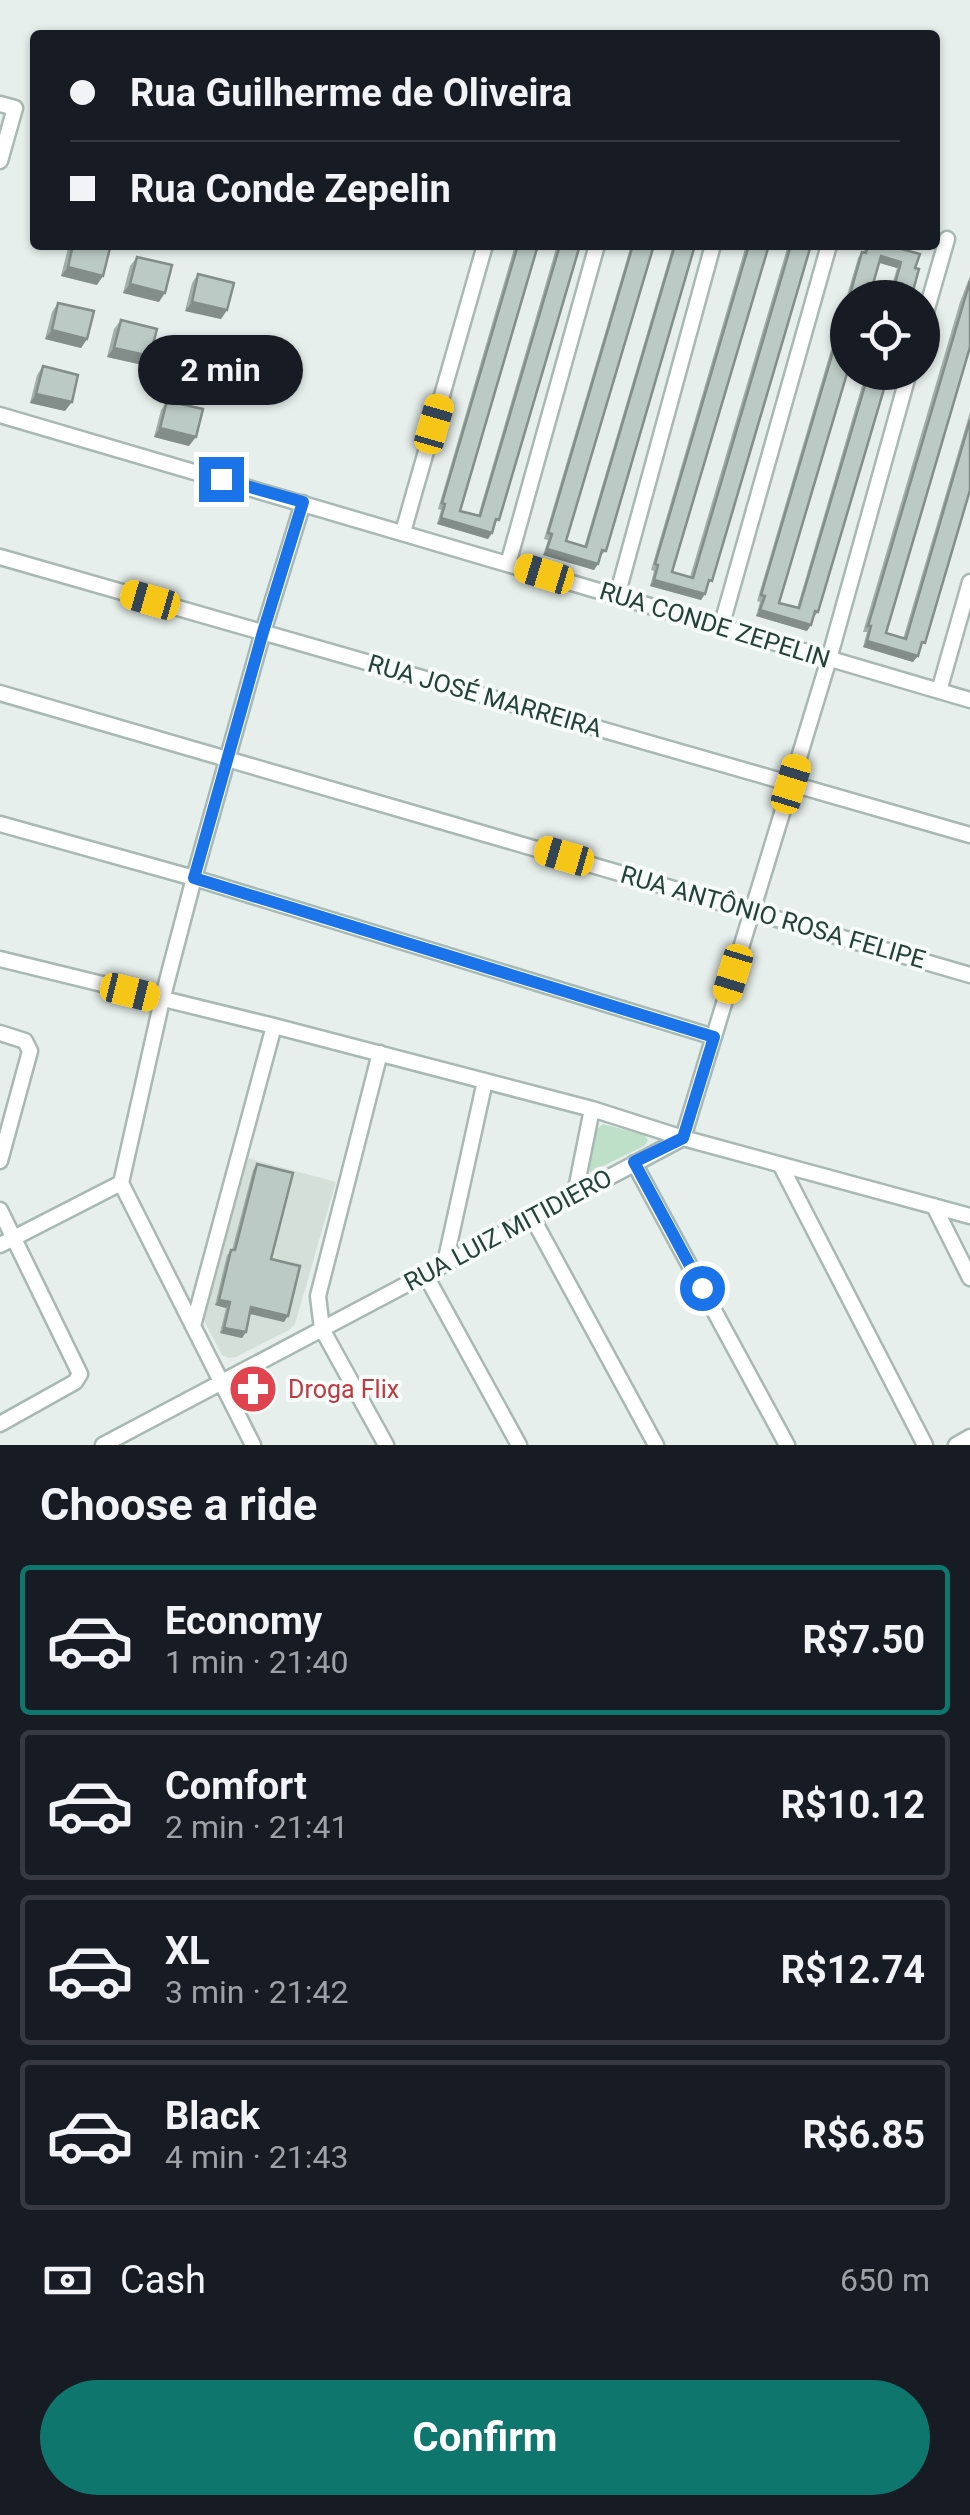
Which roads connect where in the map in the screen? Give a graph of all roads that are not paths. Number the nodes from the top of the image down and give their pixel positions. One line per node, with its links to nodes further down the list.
1 (8, 106): 2 (street)
2 (0, 161)
3 (947, 239): 8 (street)
4 (484, 250): 12 (street)
5 (596, 250): 14 (street)
6 (712, 250): 16 (street)
7 (828, 250): 17 (street)
8 (935, 280)
9 (905, 390): 19 (street)
10 (0, 415): 11 (street, RUA CONDE ZEPELIN)
11 (303, 502): 12 (street, RUA CONDE ZEPELIN); 18 (street)
12 (403, 532): 14 (street, RUA CONDE ZEPELIN)
13 (0, 557): 18 (street, RUA JOSÉ MARREIRA)
14 (508, 564): 16 (street, RUA CONDE ZEPELIN)
15 (970, 582): 20 (street)
16 (617, 596): 17 (street, RUA CONDE ZEPELIN)
17 (721, 627): 19 (street, RUA CONDE ZEPELIN)
18 (263, 632): 23 (street); 24 (street, RUA JOSÉ MARREIRA)
19 (829, 659): 20 (street, RUA CONDE ZEPELIN); 24 (street)
20 (939, 692): 22 (street, RUA CONDE ZEPELIN)
21 (0, 693): 23 (street, RUA ANTÔNIO ROSA FELIPE)
22 (970, 700)
23 (227, 758): 27 (street); 28 (street, RUA ANTÔNIO ROSA FELIPE)
24 (791, 784): 26 (street, RUA JOSÉ MARREIRA); 28 (street)
25 (0, 824): 27 (street)
26 (970, 834)
27 (194, 878): 31 (street); 34 (street)
28 (752, 910): 30 (street, RUA ANTÔNIO ROSA FELIPE); 34 (street)
29 (0, 959): 31 (street)
30 (970, 975)
31 (162, 1000): 32 (street); 42 (street)
32 (274, 1026): 35 (street); 52 (street)
33 (0, 1033): 39 (street)
34 (714, 1037): 38 (street)
35 (380, 1053): 36 (street); 53 (street)
36 (485, 1081): 37 (street); 49 (street)
37 (592, 1109): 38 (street); 43 (street)
38 (683, 1138): 40 (street, RUA LUIZ MITIDIERO); 41 (street)
39 (0, 1161)
40 (634, 1162): 43 (street, RUA LUIZ MITIDIERO); 62 (street)
41 (781, 1166): 44 (street); 63 (street)
42 (121, 1184): 48 (street); 52 (street)
43 (574, 1194): 47 (street, RUA LUIZ MITIDIERO)
44 (934, 1206): 46 (street); 51 (street)
45 (0, 1210): 48 (street)
46 (970, 1216)
47 (532, 1217): 49 (street, RUA LUIZ MITIDIERO); 61 (street)
48 (7, 1241): 55 (street)
49 (445, 1264): 50 (street, RUA LUIZ MITIDIERO)
50 (425, 1274): 53 (street, RUA LUIZ MITIDIERO); 60 (street)
51 (970, 1278)
52 (193, 1326): 54 (street)
53 (322, 1328): 54 (street, RUA LUIZ MITIDIERO); 59 (street)
54 (222, 1382): 57 (street, RUA LUIZ MITIDIERO); 58 (street)
55 (0, 1424)
56 (970, 1438): 64 (street)
57 (103, 1445)
58 (254, 1445)
59 (386, 1445)
60 (520, 1445)
61 (656, 1445)
62 (787, 1445)
63 (925, 1445)
64 (956, 1445)

